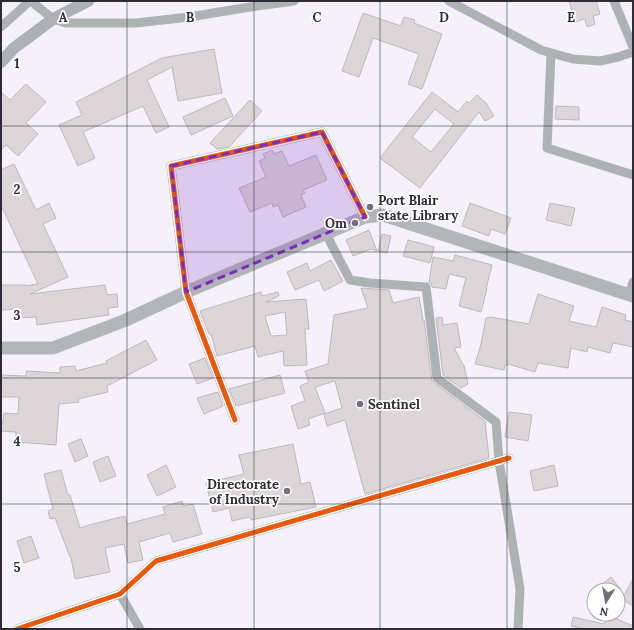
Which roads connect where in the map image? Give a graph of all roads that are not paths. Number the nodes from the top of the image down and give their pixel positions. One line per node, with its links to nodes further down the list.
1 (31, 1): 6 (street); 7 (street)
2 (88, 1): 6 (main road)
3 (294, 1): 6 (street)
4 (449, 1): 10 (street)
5 (614, 1): 8 (street)
6 (53, 19): 11 (main road)
7 (1, 27)
8 (633, 47)
9 (633, 52): 10 (street)
10 (550, 53): 12 (street)
11 (1, 62)
12 (633, 175)
13 (365, 217): 14 (main road); 16 (street); 17 (main road)
14 (326, 234): 16 (main road); 21 (street)
15 (633, 282): 17 (street)
16 (186, 292): 18 (main road); 19 (street)
17 (631, 296)
18 (1, 348)
19 (235, 420)
20 (510, 458): 21 (street)
21 (499, 461): 22 (street); 25 (street)
22 (120, 594): 23 (street); 24 (street)
23 (17, 629)
24 (140, 629)
25 (518, 629)

